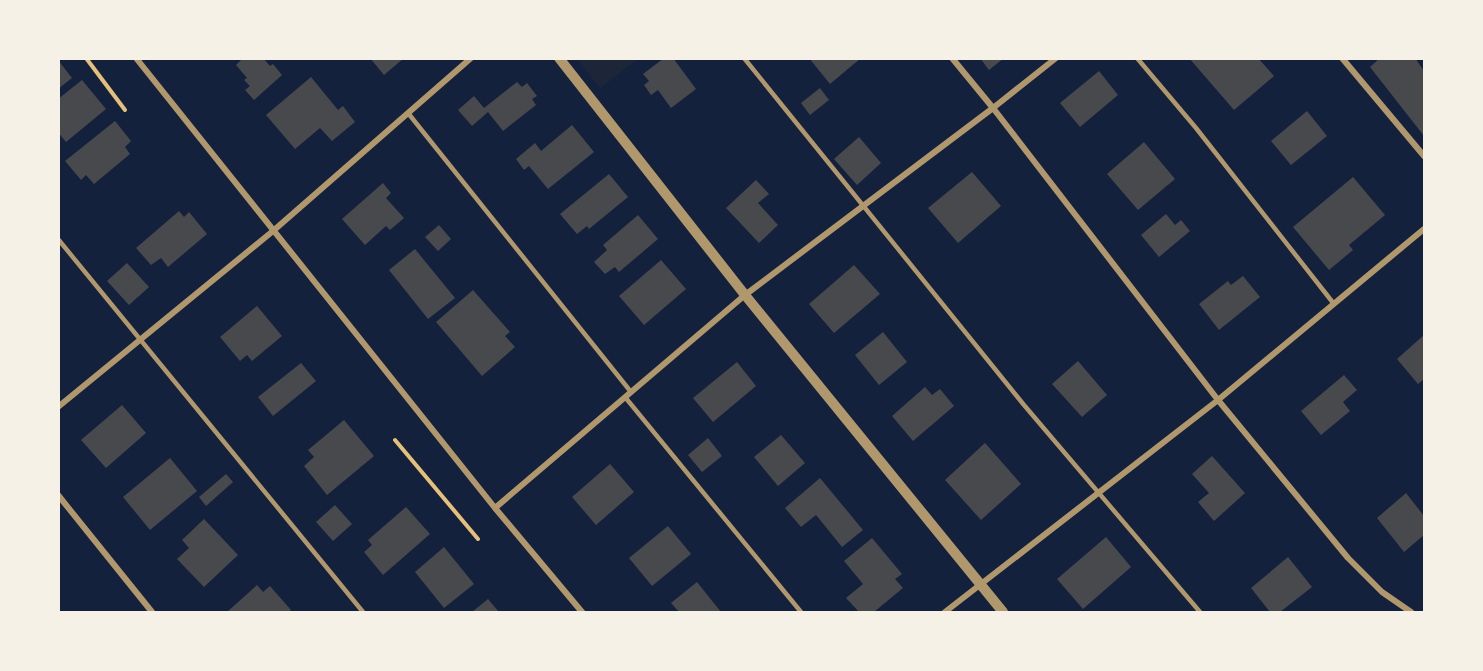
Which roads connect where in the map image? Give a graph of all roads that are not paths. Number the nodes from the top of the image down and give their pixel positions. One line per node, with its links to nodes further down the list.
1 (136, 58): 14 (street)
2 (471, 58): 10 (street)
3 (558, 58): 16 (street)
4 (744, 58): 12 (lane)
5 (952, 58): 9 (street)
6 (1056, 58): 9 (street)
7 (1137, 58): 17 (lane)
8 (1342, 58): 11 (street)
9 (993, 108): 12 (street); 21 (street)
10 (408, 113): 14 (street); 19 (lane)
11 (1425, 156)
12 (862, 207): 16 (street); 23 (lane)
13 (1425, 229): 17 (street)
14 (273, 231): 18 (street); 25 (street)
15 (58, 239): 18 (lane)
16 (745, 295): 19 (street); 26 (street)
17 (1334, 304): 21 (street)
18 (140, 340): 22 (street); 28 (lane)
19 (631, 392): 20 (street)
20 (625, 397): 25 (street); 30 (lane)
21 (1218, 400): 23 (street); 34 (street)
22 (58, 406)
23 (1099, 492): 26 (street); 33 (lane)
24 (58, 495): 27 (street)
25 (495, 508): 29 (street)
26 (980, 584): 31 (street); 32 (street)
27 (152, 612)
28 (363, 612)
29 (582, 612)
30 (801, 612)
31 (945, 612)
32 (1003, 612)
33 (1200, 612)
34 (1412, 612)

